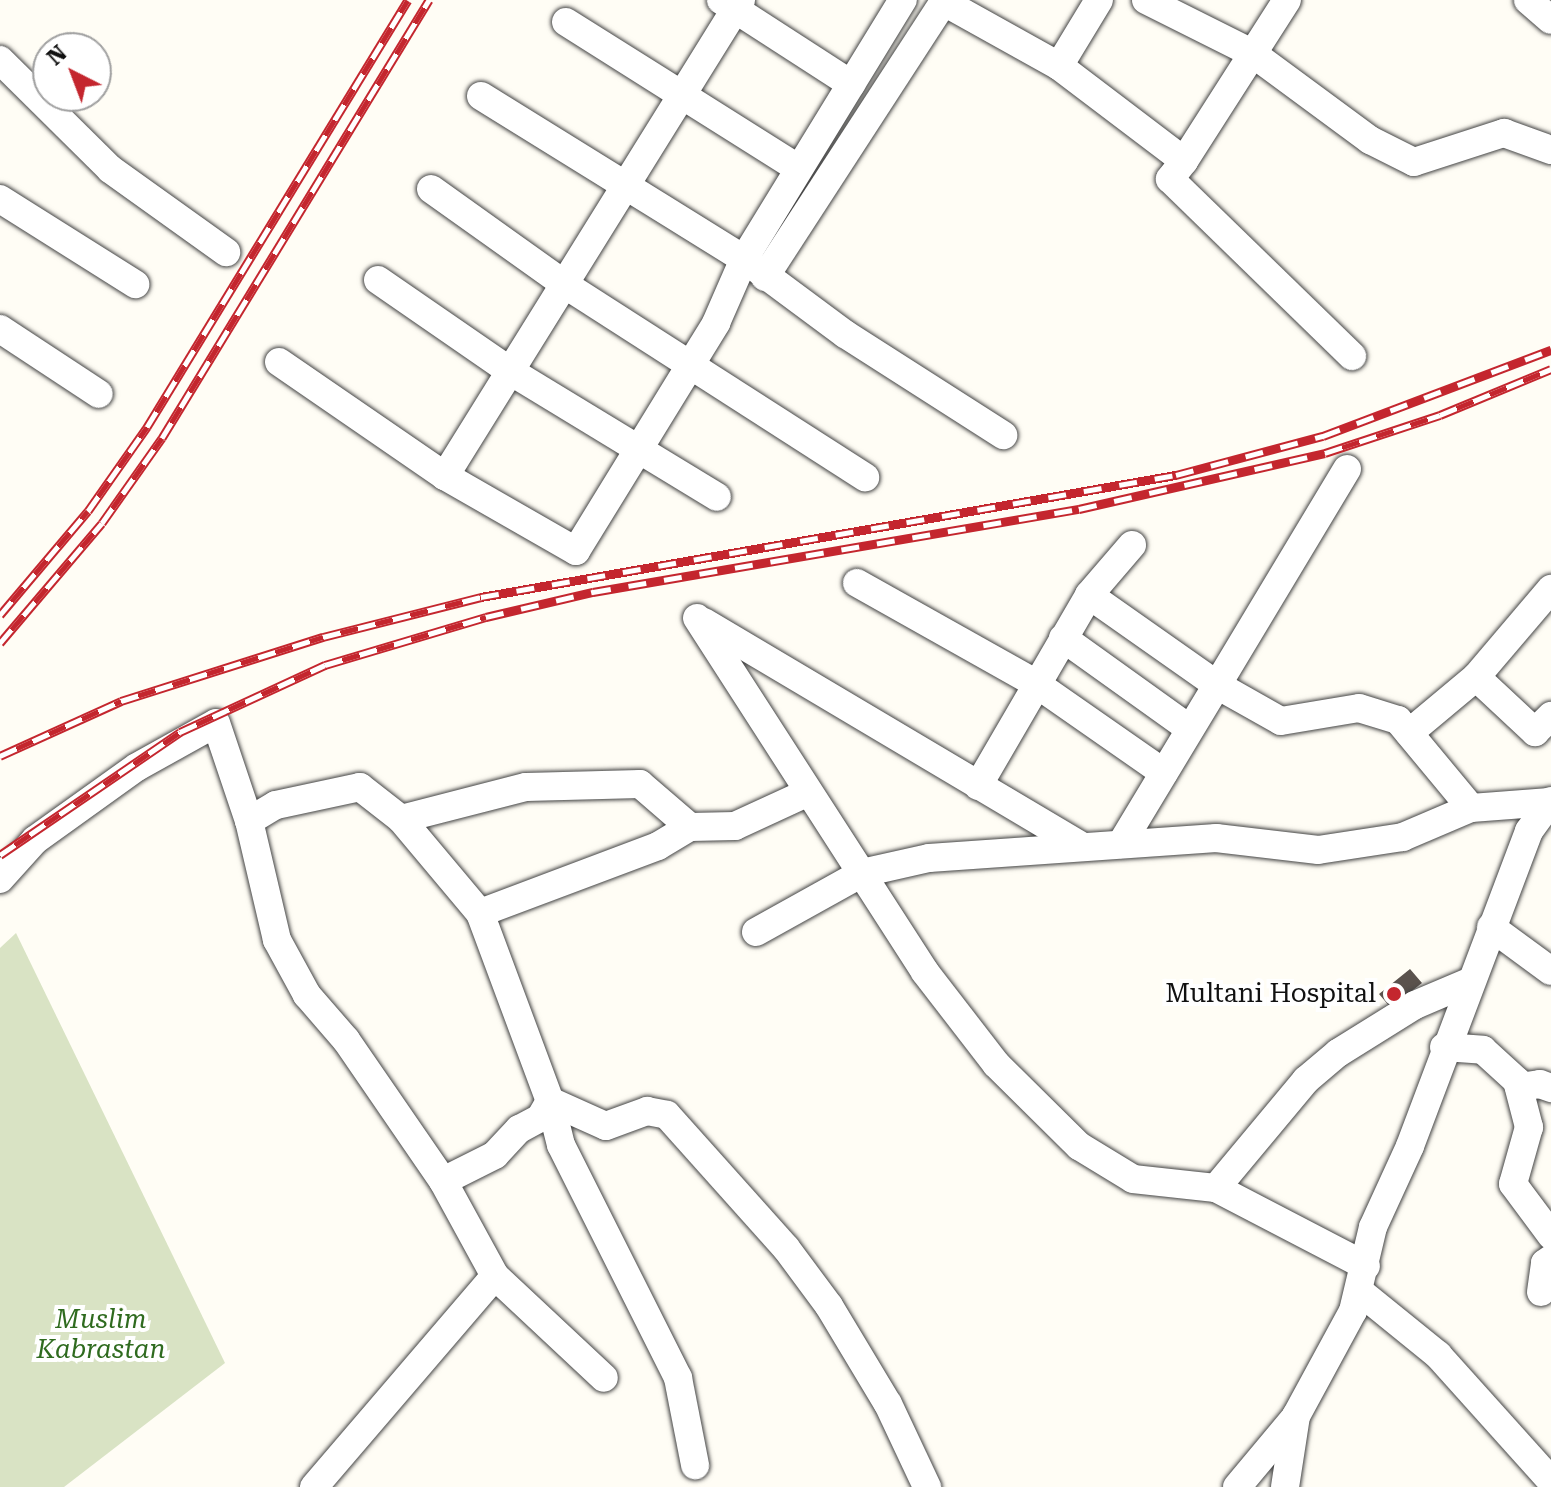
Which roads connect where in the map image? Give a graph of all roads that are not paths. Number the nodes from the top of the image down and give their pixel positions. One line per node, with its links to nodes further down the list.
1 (903, 0): 13 (street)
2 (1099, 0): 12 (street)
3 (1146, 0): 10 (street)
4 (1287, 0): 10 (street)
5 (1528, 0): 8 (street)
6 (936, 1): 12 (street); 23 (street)
7 (732, 3): 13 (street); 15 (street)
8 (1551, 20)
9 (566, 22): 15 (street)
10 (1252, 53): 16 (street); 17 (street)
11 (0, 60): 22 (street)
12 (1059, 66): 17 (street)
13 (851, 84): 18 (street)
14 (481, 96): 19 (street)
15 (680, 98): 18 (street); 19 (street)
16 (1551, 150)
17 (1184, 161): 28 (street)
18 (799, 169): 23 (street)
19 (626, 185): 23 (street); 26 (street)
20 (431, 189): 26 (street)
21 (0, 199): 25 (street)
22 (226, 252)
23 (755, 269): 30 (street); 33 (street)
24 (378, 280): 31 (street)
25 (135, 284)
26 (564, 284): 30 (street); 31 (street)
27 (0, 329): 32 (street)
28 (1352, 356)
29 (279, 362): 36 (street)
30 (689, 363): 34 (street); 37 (street)
31 (510, 371): 34 (street); 36 (street)
32 (99, 394)
33 (1003, 435)
34 (637, 450): 36 (street); 38 (street)
35 (1347, 469): 46 (street)
36 (445, 476)
37 (865, 477)
38 (717, 497)
39 (1132, 545): 42 (street)
40 (857, 583): 45 (street)
41 (1551, 589): 44 (street)
42 (1089, 595): 43 (street); 46 (street)
43 (1063, 638): 45 (street); 48 (street)
44 (1476, 677): 47 (street); 49 (street)
45 (1035, 683): 50 (street); 51 (street)
46 (1217, 685): 48 (street); 49 (street)
47 (1551, 716)
48 (1190, 729): 50 (street)
49 (1409, 733): 54 (street)
50 (1164, 773): 58 (street)
51 (978, 786): 52 (street); 59 (street)
52 (809, 792): 57 (street); 60 (street)
53 (1550, 802): 54 (street); 63 (street)
54 (1471, 808): 58 (street)
55 (401, 819): 56 (street); 57 (street); 62 (street)
56 (249, 821): 61 (street); 71 (street)
57 (690, 827): 62 (street)
58 (1121, 844): 59 (street)
59 (1082, 846): 60 (street)
60 (862, 873): 64 (street); 72 (street)
61 (0, 879)
62 (480, 913): 70 (street)
63 (1491, 927): 65 (street); 66 (street)
64 (756, 932)
65 (1551, 971)
66 (1469, 982): 67 (street); 72 (street)
67 (1444, 1047): 68 (street); 76 (street)
68 (1519, 1087): 69 (street); 73 (street)
69 (1551, 1088)
70 (550, 1101): 71 (street); 80 (street); 83 (street)
71 (443, 1181): 75 (street)
72 (1216, 1188): 76 (street)
73 (1551, 1235)
74 (1551, 1259): 77 (street)
75 (495, 1276): 78 (street); 82 (street)
76 (1362, 1279): 79 (street); 81 (street)
77 (1541, 1292)
78 (604, 1378)
79 (1296, 1416): 84 (street); 85 (street)
80 (695, 1465)
81 (1551, 1481)
82 (314, 1487)
83 (927, 1487)
84 (1237, 1487)
85 (1285, 1487)

